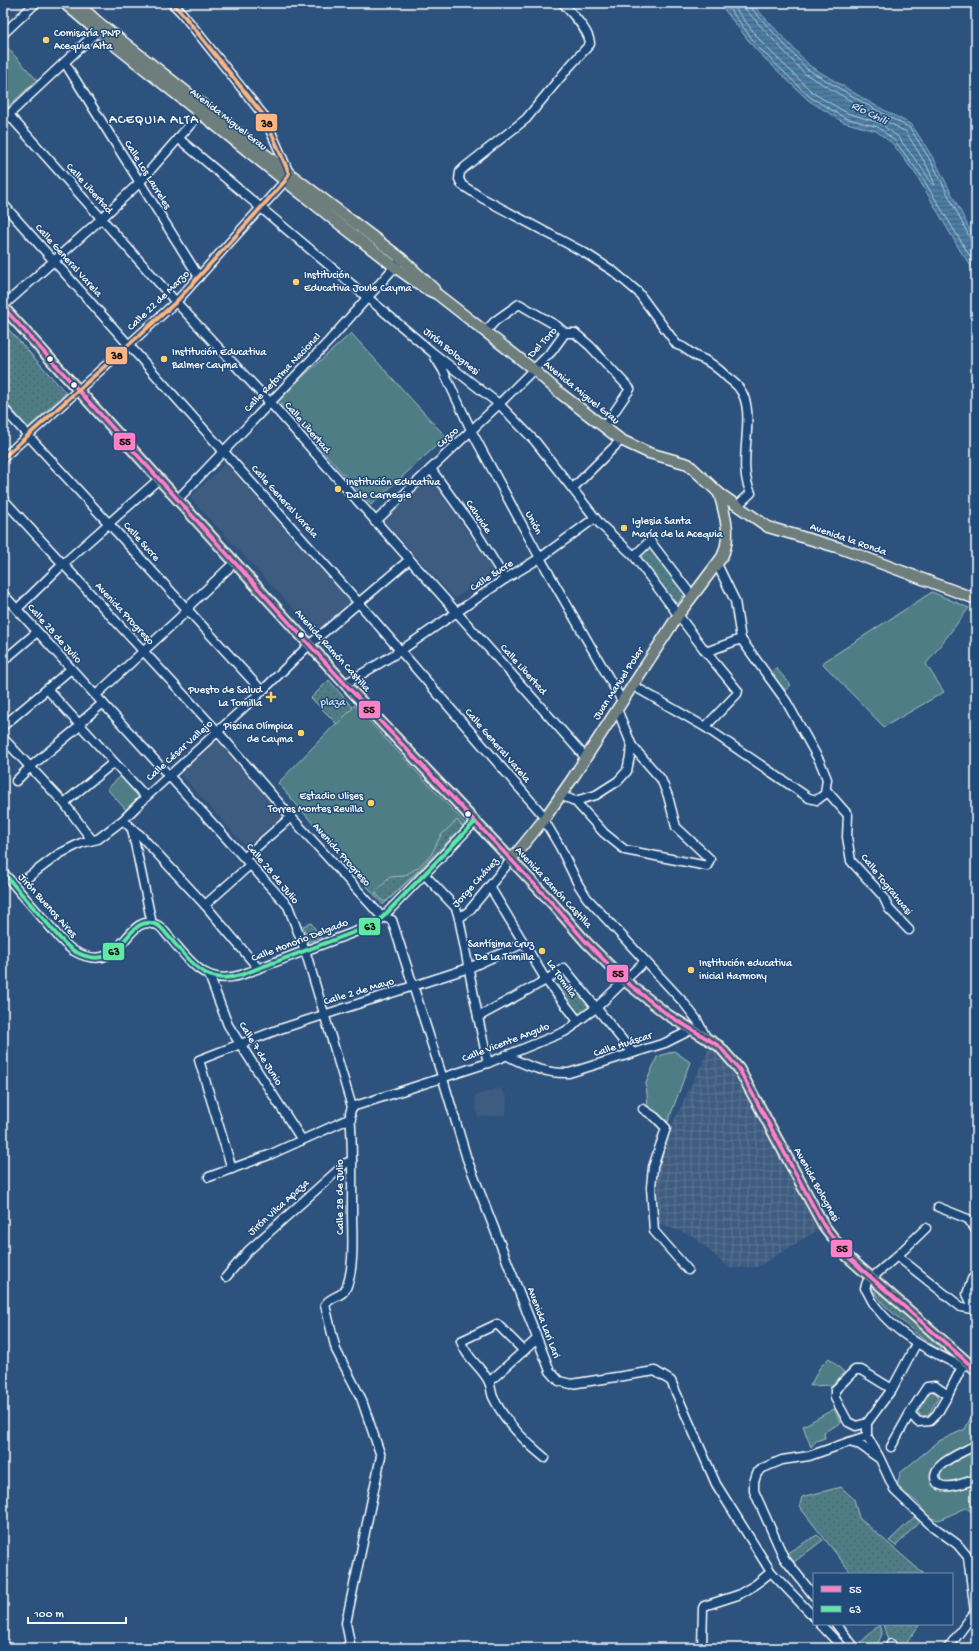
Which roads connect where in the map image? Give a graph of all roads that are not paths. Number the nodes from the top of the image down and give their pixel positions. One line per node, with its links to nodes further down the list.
1 (36, 3): 7 (street)
2 (64, 3): 6 (main road, Avenida Miguel Grau)
3 (77, 3): 6 (main road, Avenida Miguel Grau)
4 (172, 3): 12 (street)
5 (563, 3): 46 (street)
6 (100, 29): 8 (street); 9 (main road, Avenida Miguel Grau)
7 (3, 34)
8 (65, 63): 10 (street); 13 (street, Calle Los Laureles)
9 (203, 110): 11 (street); 12 (main road, Avenida Miguel Grau)
10 (6, 118): 16 (street, Calle Libertad)
11 (178, 138): 13 (street); 15 (street, Jirón Bolognesi)
12 (287, 177): 15 (street, Calle 22 de Marzo); 17 (main road, Avenida Miguel Grau); 19 (main road, Avenida Miguel Grau)
13 (139, 183): 16 (street); 20 (street, Calle Los Laureles)
14 (3, 204): 18 (street, Calle General Varela)
15 (261, 208): 20 (street, Calle 22 de Marzo); 22 (street, Jirón Bolognesi)
16 (101, 219): 18 (street); 23 (street, Calle Libertad)
17 (402, 259): 19 (street, Calle Reforma Nacional); 21 (main road, Avenida Miguel Grau)
18 (53, 261): 24 (street); 27 (street, Calle General Varela)
19 (395, 267): 21 (main road, Avenida Miguel Grau); 22 (street, Calle Reforma Nacional)
20 (199, 277): 23 (street, Calle 22 de Marzo)
21 (436, 294): 25 (main road, Avenida Miguel Grau)
22 (368, 298): 28 (street, Jirón Bolognesi); 31 (street, Calle Reforma Nacional)
23 (176, 302): 27 (street, Calle 22 de Marzo); 31 (street, Calle Libertad)
24 (3, 307): 30 (main road, Avenida Ramón Castilla)
25 (485, 332): 26 (street); 29 (main road, Avenida Miguel Grau)
26 (565, 333): 29 (street, Del Toro); 34 (street, Del Toro)
27 (129, 345): 30 (street, Calle 22 de Marzo); 38 (street, Calle General Varela)
28 (432, 352): 32 (street, Jirón Bolognesi); 35 (street, Unión)
29 (532, 369): 32 (street, Cuzco); 34 (main road, Avenida Miguel Grau)
30 (79, 391): 36 (street, Calle 22 de Marzo); 41 (main road, Avenida Ramón Castilla)
31 (270, 403): 38 (street, Calle Reforma Nacional); 49 (street, Calle Libertad)
32 (499, 404): 35 (street, Cuzco); 42 (street, Jirón Bolognesi)
33 (3, 408): 36 (street, Calle Sucre)
34 (604, 427): 37 (main road, Avenida Miguel Grau)
35 (472, 432): 40 (street, Cuzco); 52 (street, Unión)
36 (29, 436): 39 (street, Calle 22 de Marzo); 50 (street, Calle Sucre)
37 (621, 440): 42 (street); 43 (main road, Avenida Miguel Grau)
38 (223, 451): 45 (street, Calle Reforma Nacional); 61 (street, Calle General Varela)
39 (3, 458)
40 (431, 469): 49 (street, Cuzco); 57 (street, Cahuide)
41 (159, 479): 45 (main road, Avenida Ramón Castilla); 50 (street)
42 (573, 488): 48 (street, Jirón Bolognesi)
43 (718, 493): 46 (main road, Avenida la Ronda); 47 (main road, Juan Manuel Polar)
44 (3, 499): 55 (street, Avenida Progreso)
45 (178, 499): 54 (main road, Avenida Ramón Castilla)
46 (738, 505): 47 (main road); 60 (main road, Avenida la Ronda)
47 (723, 514): 56 (main road, Juan Manuel Polar)
48 (594, 518): 51 (street, Jirón Bolognesi); 52 (street, Calle Sucre)
49 (376, 522): 53 (street, Calle Libertad)
50 (110, 524): 55 (street); 63 (street, Calle Sucre)
51 (634, 556): 59 (street); 65 (street, Jirón Bolognesi)
52 (540, 558): 57 (street, Calle Sucre); 80 (street, Unión)
53 (409, 560): 61 (street, Calle César Vallejo); 64 (street, Calle Libertad)
54 (235, 562): 63 (street); 68 (main road, Avenida Ramón Castilla)
55 (63, 564): 62 (street); 69 (street, Avenida Progreso)
56 (718, 564): 59 (main road, Juan Manuel Polar); 67 (street)
57 (505, 580): 64 (street, Calle Sucre)
58 (3, 594): 62 (street, Calle 28 de Julio)
59 (692, 596): 65 (main road, Juan Manuel Polar)
60 (976, 599)
61 (359, 603): 68 (street, Calle César Vallejo); 70 (street, Calle General Varela)
62 (17, 609): 66 (street, Calle 28 de Julio)
63 (188, 610): 69 (street); 77 (street, Calle Sucre)
64 (456, 612): 70 (street, Calle Sucre); 87 (street, Calle Libertad)
65 (679, 614): 71 (street, Jirón Bolognesi); 75 (main road, Juan Manuel Polar)
66 (37, 632): 72 (street); 73 (street, Calle 28 de Julio)
67 (741, 639): 71 (street); 92 (street)
68 (309, 645): 74 (main road, Avenida Ramón Castilla); 77 (street, Calle César Vallejo)
69 (143, 650): 78 (street); 84 (street, Avenida Progreso)
70 (400, 651): 74 (street, Calle Sucre); 98 (street, Calle General Varela)
71 (706, 652): 83 (street, Jirón Bolognesi)
72 (3, 661)
73 (71, 669): 76 (street); 78 (street, Calle 28 de Julio)
74 (345, 684): 100 (main road, Avenida Ramón Castilla)
75 (632, 686): 80 (main road, Juan Manuel Polar); 83 (street)
76 (47, 689): 81 (street); 82 (street)
77 (262, 691): 84 (street, Calle César Vallejo)
78 (96, 695): 79 (street, Calle 28 de Julio)
79 (103, 703): 82 (street); 90 (street, Calle 28 de Julio)
80 (620, 705): 86 (street, Unión); 87 (main road, Juan Manuel Polar)
81 (3, 726)
82 (80, 726): 88 (street); 89 (street)
83 (705, 727): 92 (street)
84 (218, 732): 90 (street, Calle César Vallejo); 97 (street, Avenida Progreso)
85 (3, 738): 89 (street)
86 (632, 746): 95 (street); 95 (street)
87 (586, 758): 93 (main road, Juan Manuel Polar)
88 (113, 763): 94 (street); 96 (street)
89 (30, 767): 91 (street); 96 (street)
90 (169, 775): 94 (street, Calle César Vallejo); 103 (street, Calle 28 de Julio)
91 (16, 781)
92 (826, 790): 114 (street, Calle Tograhuasi)
93 (560, 795): 95 (street); 98 (main road, Juan Manuel Polar)
94 (146, 797): 99 (street, Calle César Vallejo)
95 (574, 801)
96 (64, 803): 102 (street)
97 (291, 817): 103 (street); 111 (street, Avenida Progreso)
98 (545, 818): 104 (main road, Juan Manuel Polar); 117 (street, Calle General Varela)
99 (123, 820): 101 (street); 102 (street, Calle César Vallejo)
100 (475, 822): 104 (main road, Avenida Ramón Castilla); 107 (street, Calle Honorio Delgado)
101 (132, 830): 110 (street); 113 (street)
102 (92, 840): 108 (street, Calle César Vallejo)
103 (245, 857): 105 (street, Calle 28 de Julio)
104 (511, 860): 109 (street, Jorge Chávez); 122 (main road, Avenida Ramón Castilla)
105 (251, 864): 110 (street); 116 (street, Calle 28 de Julio)
106 (3, 872): 113 (street, Jirón Buenos Aires)
107 (424, 874): 111 (street, Calle Honorio Delgado); 112 (street)
108 (27, 878)
109 (490, 887): 112 (street, Jorge Chávez); 115 (street, La Tomilla)
110 (205, 905): 118 (street)
111 (382, 917): 116 (street, Calle Honorio Delgado); 123 (street, Avenida Progreso)
112 (459, 918): 119 (street, Jorge Chávez)
113 (152, 924): 120 (street)
114 (909, 930)
115 (524, 943): 119 (street, Calle 2 de Mayo); 121 (street, La Tomilla)
116 (305, 950): 118 (street, Calle Honorio Delgado); 125 (street, Calle 28 de Julio)
117 (645, 961): 122 (street, Calle Vicente Angulo); 129 (street, Calle General Varela)
118 (258, 968): 120 (street, Calle Honorio Delgado)
119 (469, 968): 123 (street, Calle 2 de Mayo); 126 (street, Jorge Chávez)
120 (209, 975): 130 (street, Calle 7 de Junio)
121 (546, 980): 124 (street); 126 (street); 127 (street, La Tomilla)
122 (625, 981): 124 (street, Calle Vicente Angulo); 128 (main road, Avenida Ramón Castilla)
123 (413, 987): 125 (street, Calle 2 de Mayo); 134 (street, Avenida Progreso)
124 (596, 1008): 127 (street, Calle Vicente Angulo); 131 (street)
125 (324, 1015): 130 (street, Calle 2 de Mayo); 135 (street, Calle 28 de Julio)
126 (478, 1017): 133 (street, Jorge Chávez)
127 (578, 1021): 132 (street, Calle Vicente Angulo)
128 (691, 1030): 129 (main road, Avenida Bolognesi); 131 (street, Calle Huáscar)
129 (706, 1037): 149 (main road, Avenida Bolognesi)
130 (241, 1045): 138 (street, Calle 7 de Junio); 140 (street, Calle 2 de Mayo)
131 (633, 1053): 132 (street, Calle Huáscar)
132 (506, 1055): 133 (street, Calle Vicente Angulo)
133 (488, 1063): 134 (street, Calle Vicente Angulo)
134 (443, 1079): 135 (street, Calle Vicente Angulo); 151 (street, Avenida Lari Lari)
135 (352, 1107): 137 (street, Calle 28 de Julio)
136 (643, 1109): 146 (street)
137 (351, 1118): 138 (street); 139 (street, Calle 28 de Julio)
138 (302, 1140): 140 (street)
139 (352, 1161): 148 (street, Jirón Vilca Apaza); 173 (street, Calle 28 de Julio)
140 (232, 1169): 141 (street)
141 (210, 1177)
142 (938, 1207): 144 (street)
143 (926, 1228): 145 (street)
144 (976, 1230)
145 (897, 1256): 149 (street); 150 (street)
146 (688, 1270)
147 (976, 1275): 150 (street)
148 (226, 1277)
149 (872, 1278): 152 (street); 154 (main road, Avenida Bolognesi)
150 (975, 1310)
151 (537, 1340): 153 (street); 168 (street, Avenida Lari Lari)
152 (916, 1344): 154 (street); 157 (street)
153 (524, 1351): 156 (street); 156 (street)
154 (965, 1365): 155 (main road, Avenida Bolognesi); 158 (street)
155 (976, 1370)
156 (489, 1382): 165 (street)
157 (892, 1389): 160 (street); 160 (street)
158 (948, 1395): 159 (street); 159 (street)
159 (910, 1413): 164 (street)
160 (868, 1423): 161 (street)
161 (867, 1436): 162 (street); 166 (street)
162 (849, 1442): 166 (street); 169 (street)
163 (976, 1445): 167 (street)
164 (892, 1447)
165 (545, 1458)
166 (880, 1459): 177 (street)
167 (976, 1479)
168 (771, 1572): 170 (street, Avenida Lari Lari); 174 (street)
169 (813, 1595)
170 (813, 1616)
171 (821, 1625): 175 (street)
172 (837, 1625): 176 (street)
173 (345, 1648)
174 (702, 1648)
175 (843, 1648)
176 (855, 1648)
177 (948, 1648)

